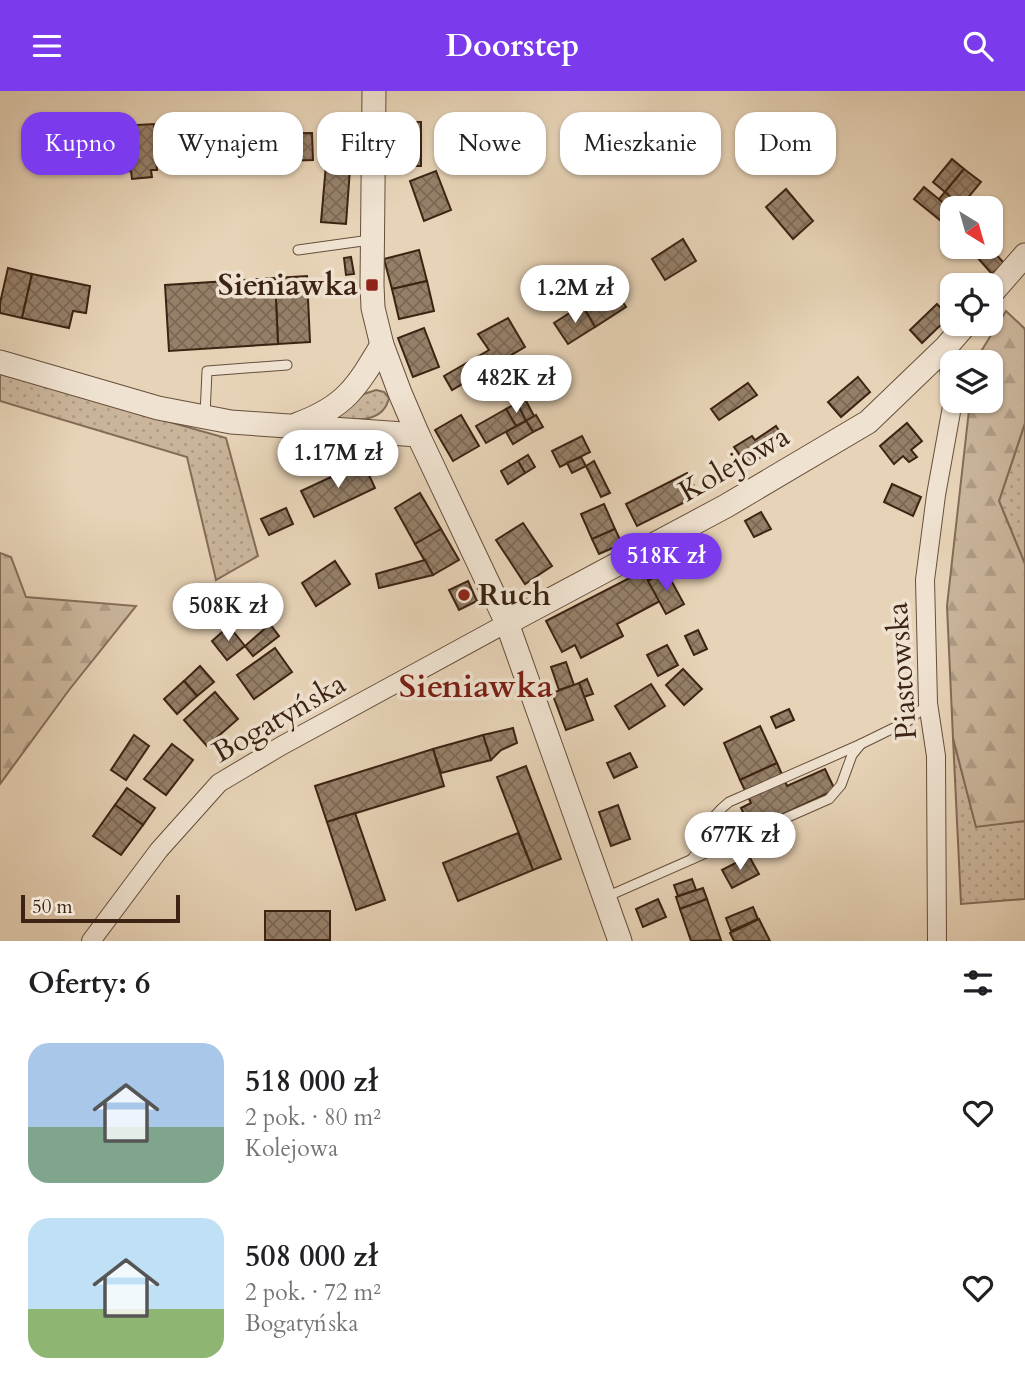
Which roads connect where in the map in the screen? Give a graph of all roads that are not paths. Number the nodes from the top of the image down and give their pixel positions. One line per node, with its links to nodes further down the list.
1 (374, 91): 2 (street)
2 (372, 240): 3 (lane); 7 (street)
3 (298, 250)
4 (1025, 255): 5 (street)
5 (1003, 280)
6 (956, 336): 8 (street, Kolejowa)
7 (382, 345): 14 (street); 15 (street)
8 (946, 347): 9 (street); 16 (street, Kolejowa)
9 (946, 350)
10 (0, 362): 13 (street)
11 (286, 365): 13 (lane)
12 (951, 413): 17 (street, Piastowska)
13 (205, 417): 14 (street)
14 (290, 427): 15 (street)
15 (418, 435): 16 (street)
16 (507, 623): 20 (street); 21 (street, Bogatyńska)
17 (928, 703): 18 (lane); 23 (street, Piastowska)
18 (861, 744): 19 (lane); 19 (lane)
19 (691, 860): 20 (lane)
20 (604, 897): 22 (street)
21 (90, 941)
22 (620, 941)
23 (937, 941)

